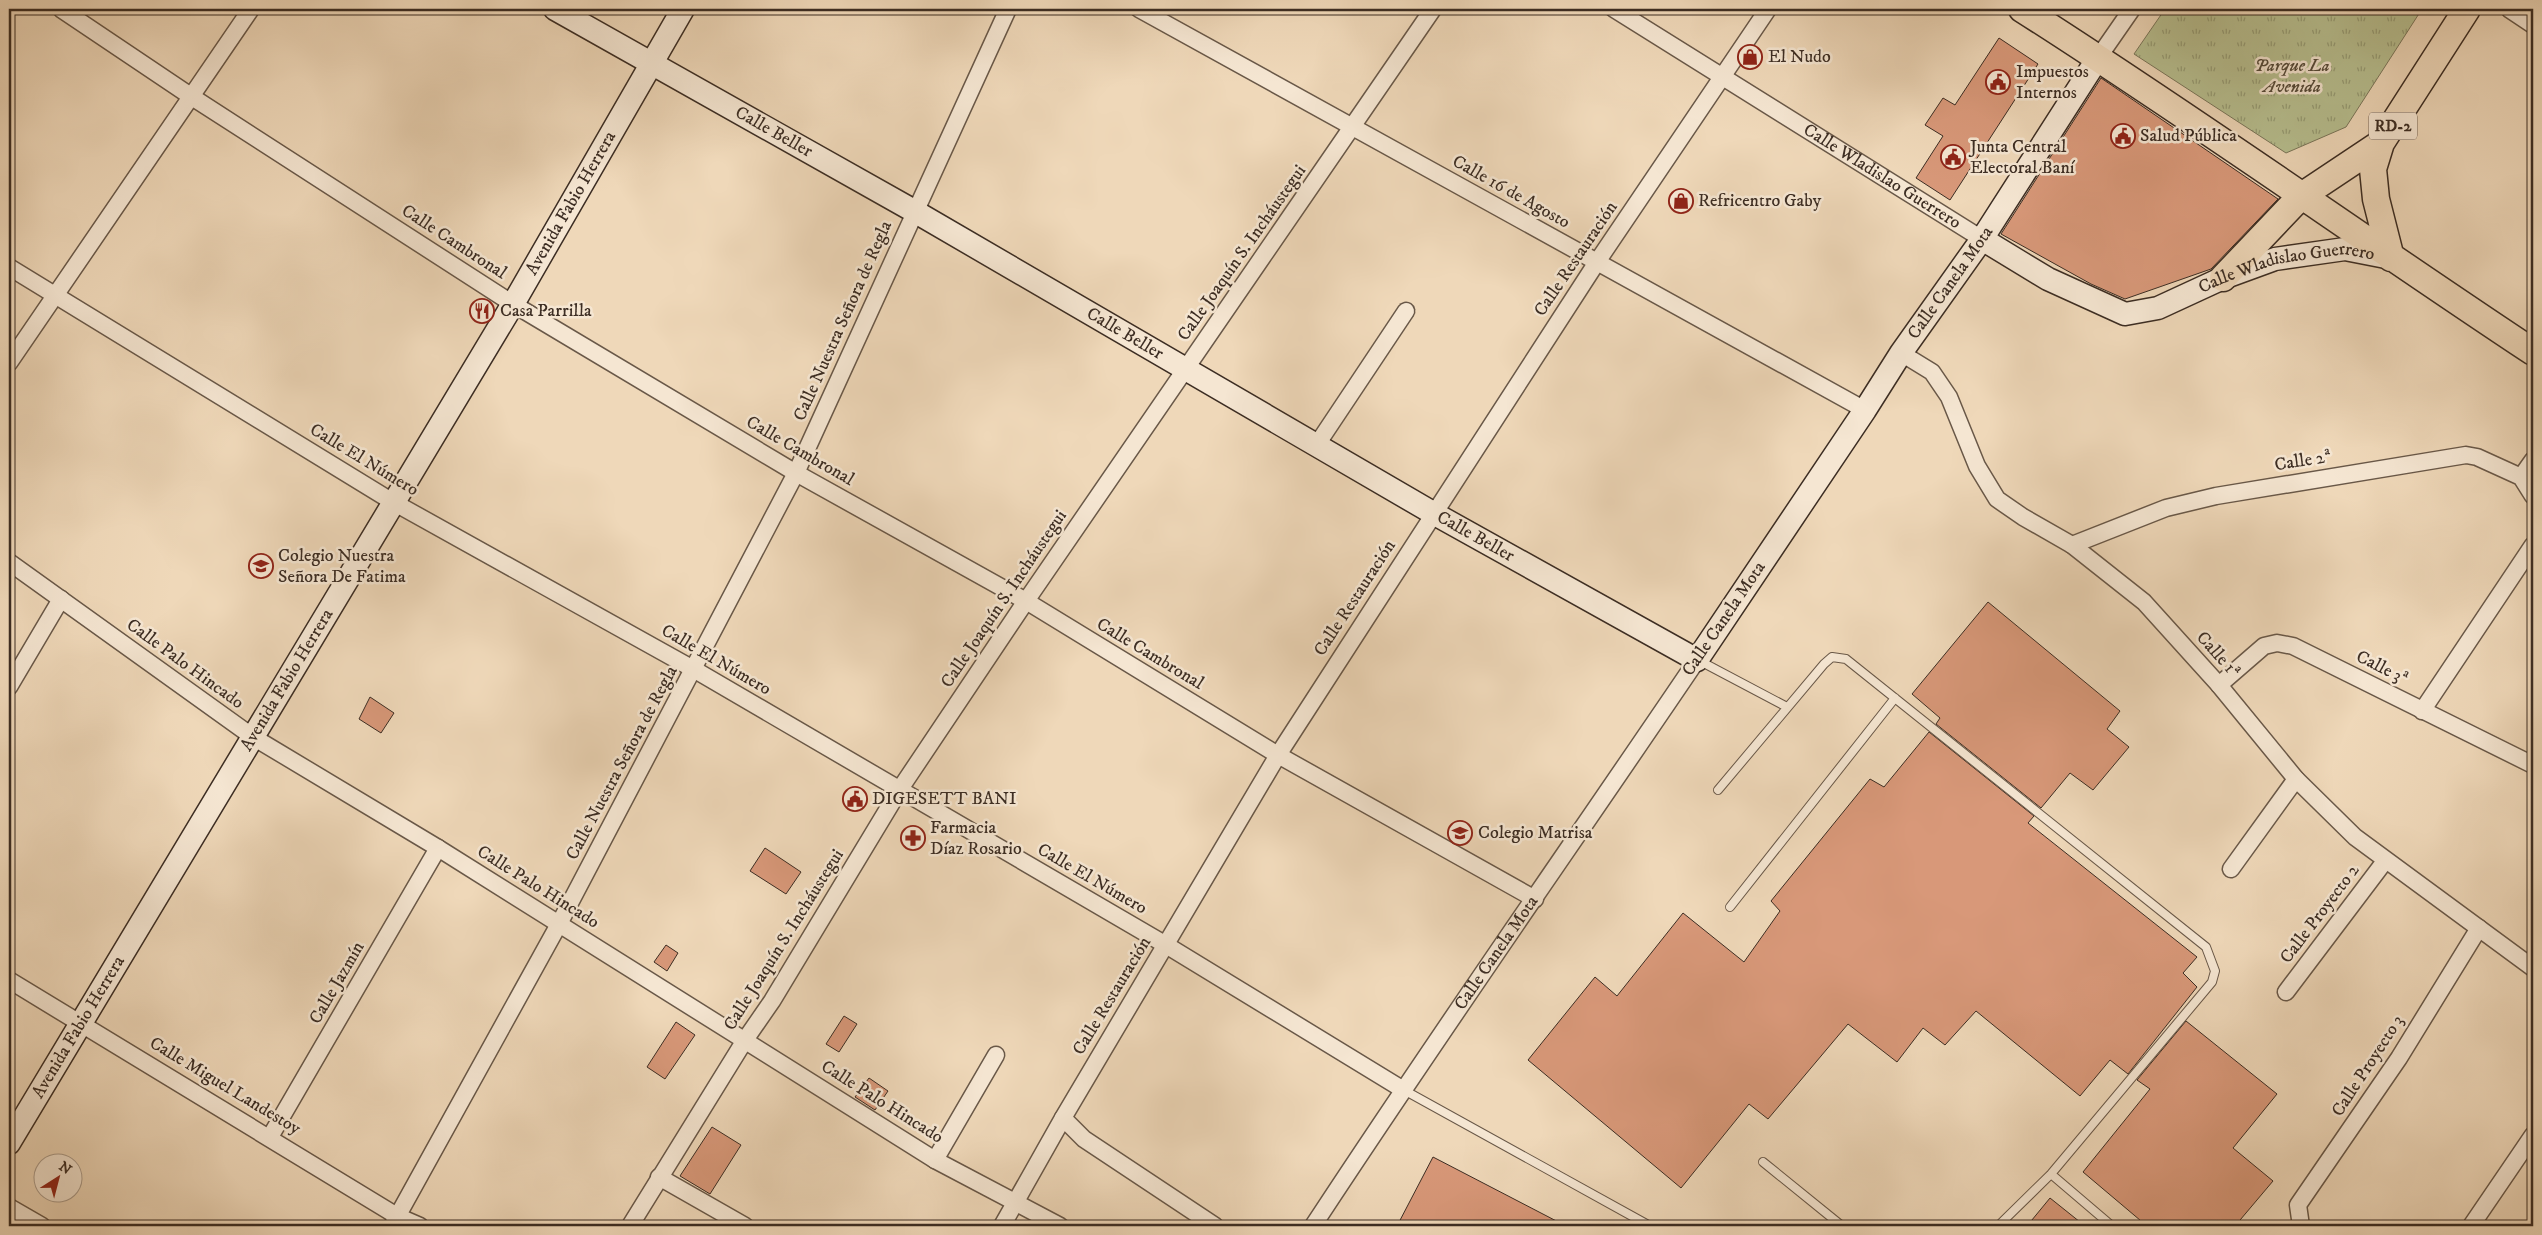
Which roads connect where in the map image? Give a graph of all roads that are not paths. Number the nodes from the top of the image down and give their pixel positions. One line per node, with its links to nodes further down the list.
1 (61, 9): 18 (street, Calle Cambronal)
2 (251, 9): 18 (street)
3 (554, 9): 16 (main road, Calle Beller)
4 (683, 9): 16 (main road, Avenida Fabio Herrera)
5 (1008, 9): 22 (street, Calle Nuestra Señora de Regla)
6 (1138, 9): 19 (street, Calle 16 de Agosto)
7 (1433, 9): 19 (street, Calle Joaquín S. Incháustegui)
8 (1614, 9): 17 (street, Calle Wladislao Guerrero)
9 (1768, 9): 17 (street, Calle Restauración)
10 (2022, 9): 15 (main road)
11 (2132, 9): 15 (street, Calle Canela Mota)
12 (2467, 9): 20 (main road, RD-2)
13 (2509, 9): 14 (street)
14 (2533, 25)
15 (2098, 58): 21 (main road); 23 (main road, Calle Canela Mota)
16 (651, 65): 22 (main road, Calle Beller); 29 (main road, Avenida Fabio Herrera)
17 (1722, 77): 23 (street, Calle Wladislao Guerrero); 25 (street, Calle Restauración)
18 (192, 97): 28 (street); 29 (street, Calle Cambronal)
19 (1353, 127): 25 (street, Calle 16 de Agosto); 34 (street, Calle Joaquín S. Incháustegui)
20 (2382, 143): 21 (main road); 24 (main road, RD-2)
21 (2300, 196): 24 (main road); 27 (main road)
22 (914, 211): 34 (main road, Calle Beller); 38 (street, Calle Nuestra Señora de Regla)
23 (1982, 239): 27 (main road, Calle Wladislao Guerrero); 32 (main road, Calle Canela Mota)
24 (2391, 258): 27 (main road, Calle Wladislao Guerrero); 31 (main road)
25 (1597, 262): 35 (street, Calle 16 de Agosto); 42 (street, Calle Restauración)
26 (9, 267): 28 (street, Calle El Número)
27 (2223, 278)
28 (55, 295): 33 (street); 41 (street, Calle El Número)
29 (513, 304): 38 (street, Calle Cambronal); 41 (main road, Avenida Fabio Herrera)
30 (1406, 311): 36 (street)
31 (2533, 352)
32 (1901, 353): 35 (main road, Calle Canela Mota); 43 (street, Calle 1ª)
33 (9, 363)
34 (1185, 371): 36 (main road, Calle Beller); 47 (street, Calle Joaquín S. Incháustegui)
35 (1865, 410): 48 (main road, Calle Canela Mota)
36 (1316, 446): 42 (main road, Calle Beller)
37 (2533, 460): 39 (street)
38 (796, 473): 47 (street, Calle Cambronal); 49 (street, Calle Nuestra Señora de Regla)
39 (2521, 477): 40 (street); 43 (street, Calle 2ª)
40 (2533, 496)
41 (393, 502): 49 (street, Calle El Número); 55 (main road, Avenida Fabio Herrera)
42 (1433, 513): 48 (main road, Calle Beller); 56 (street, Calle Restauración)
43 (2072, 545): 50 (street, Calle 1ª)
44 (2533, 545): 54 (street)
45 (9, 562): 46 (street, Calle Palo Hincado)
46 (61, 599): 51 (street); 55 (street, Calle Palo Hincado)
47 (1026, 601): 56 (street, Calle Cambronal); 59 (street, Calle Joaquín S. Incháustegui)
48 (1697, 660): 53 (lane); 64 (street, Calle Canela Mota)
49 (695, 670): 59 (street, Calle El Número); 66 (street, Calle Nuestra Señora de Regla)
50 (2219, 685): 54 (street, Calle 3ª); 58 (street, Calle 1ª)
51 (9, 687)
52 (1895, 698): 53 (lane); 65 (lane); 82 (lane)
53 (1787, 708): 60 (lane)
54 (2422, 711): 57 (street, Calle 3ª)
55 (253, 737): 61 (street, Calle Palo Hincado); 72 (main road, Avenida Fabio Herrera)
56 (1278, 755): 64 (street, Calle Cambronal); 68 (street, Calle Restauración)
57 (2533, 765)
58 (2296, 779): 62 (street, Calle 1ª); 63 (street)
59 (900, 789): 68 (street, Calle El Número); 73 (street, Calle Joaquín S. Incháustegui)
60 (1718, 790)
61 (438, 848): 66 (street, Calle Palo Hincado); 78 (street, Calle Jazmín)
62 (2385, 860): 67 (street, Calle 1ª); 71 (street, Calle Proyecto 2)
63 (2231, 869)
64 (1535, 899): 75 (street, Calle Canela Mota)
65 (1730, 906)
66 (559, 924): 73 (street, Calle Palo Hincado); 86 (street, Calle Nuestra Señora de Regla)
67 (2479, 928): 69 (street, Calle 1ª); 99 (street, Calle Proyecto 3)
68 (1166, 945): 75 (street, Calle El Número); 76 (street, Calle Restauración)
69 (2533, 968)
70 (9, 980): 72 (street, Calle Miguel Landestoy)
71 (2286, 992)
72 (80, 1022): 78 (street, Calle Miguel Landestoy); 79 (main road, Avenida Fabio Herrera)
73 (744, 1040): 80 (street, Calle Palo Hincado); 83 (street, Calle Joaquín S. Incháustegui)
74 (996, 1055): 80 (street)
75 (1402, 1089): 94 (street, Calle Canela Mota); 95 (lane)
76 (1063, 1118): 84 (street, Calle Restauración); 93 (street)
77 (2533, 1135): 100 (street)
78 (270, 1137): 86 (street, Calle Miguel Landestoy)
79 (9, 1143)
80 (935, 1160): 84 (street, Calle Palo Hincado)
81 (1763, 1162): 96 (lane)
82 (2051, 1174): 97 (lane); 98 (lane)
83 (659, 1178): 89 (street, Calle Joaquín S. Incháustegui); 90 (street)
84 (1016, 1203): 91 (street, Calle Restauración); 92 (street, Calle Palo Hincado)
85 (9, 1207): 87 (street)
86 (394, 1221): 88 (street, Calle Miguel Landestoy)
87 (42, 1226)
88 (420, 1226)
89 (630, 1226)
90 (746, 1226)
91 (1002, 1226)
92 (1060, 1226)
93 (1215, 1226)
94 (1313, 1226)
95 (1650, 1226)
96 (1842, 1226)
97 (1998, 1226)
98 (2112, 1226)
99 (2301, 1226)
100 (2471, 1226)

